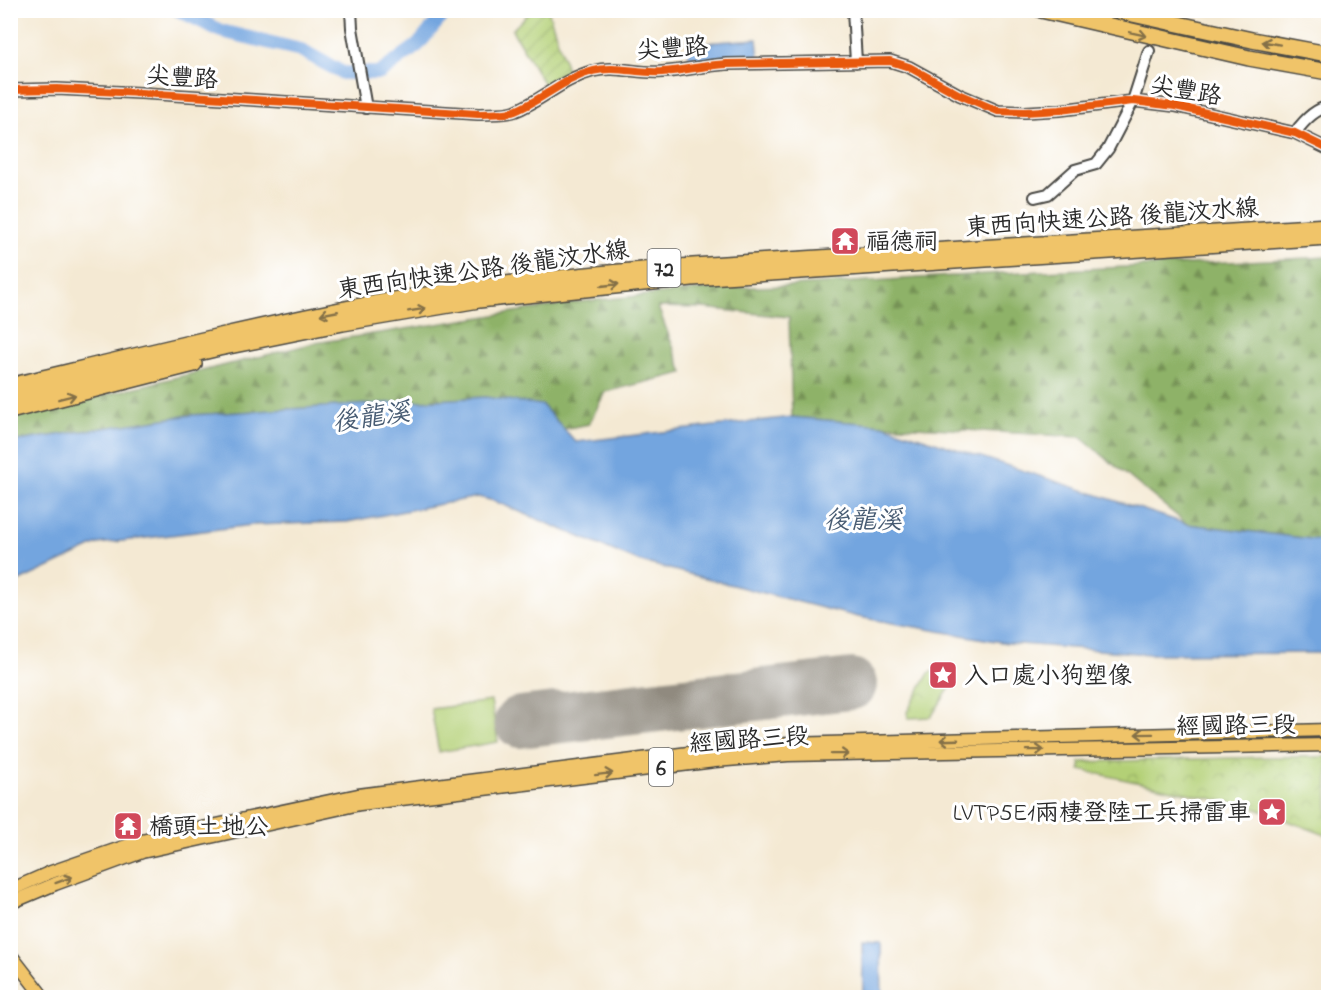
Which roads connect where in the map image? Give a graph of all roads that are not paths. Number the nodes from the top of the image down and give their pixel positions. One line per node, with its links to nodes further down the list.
1 (351, 10): 12 (street)
2 (853, 10): 7 (street)
3 (1041, 10): 8 (highway, one-way to 8)
4 (1114, 10): 6 (highway, one-way to 4)
5 (1149, 51): 10 (street)
6 (1329, 54)
7 (856, 62): 10 (street, 尖豐路); 12 (street, 尖豐路)
8 (1329, 72)
9 (10, 90): 12 (street, 尖豐路)
10 (1132, 101): 13 (street, 尖豐路); 15 (street)
11 (1329, 107): 13 (street)
12 (366, 108)
13 (1295, 133): 14 (street, 尖豐路)
14 (1329, 149)
15 (1035, 197)
16 (1329, 226): 19 (highway, 東西向快速公路 後龍汶水線 / 72, one-way to 19)
17 (1329, 237): 18 (highway, 東西向快速公路 後龍汶水線 / 72, one-way to 17)
18 (343, 322): 22 (highway, 東西向快速公路 後龍汶水線 / 72); 23 (highway, one-way to 18)
19 (266, 325): 20 (highway); 21 (highway, 東西向快速公路 後龍汶水線 / 72)
20 (10, 378)
21 (10, 386)
22 (10, 398)
23 (10, 411)
24 (1329, 730): 26 (main road, 經國路三段 / 6, one-way to 26)
25 (1329, 745): 27 (main road, 經國路三段 / 6, one-way to 25)
26 (10, 890)
27 (10, 903)
28 (10, 954): 30 (main road)
29 (10, 968): 30 (main road)
30 (36, 996)

